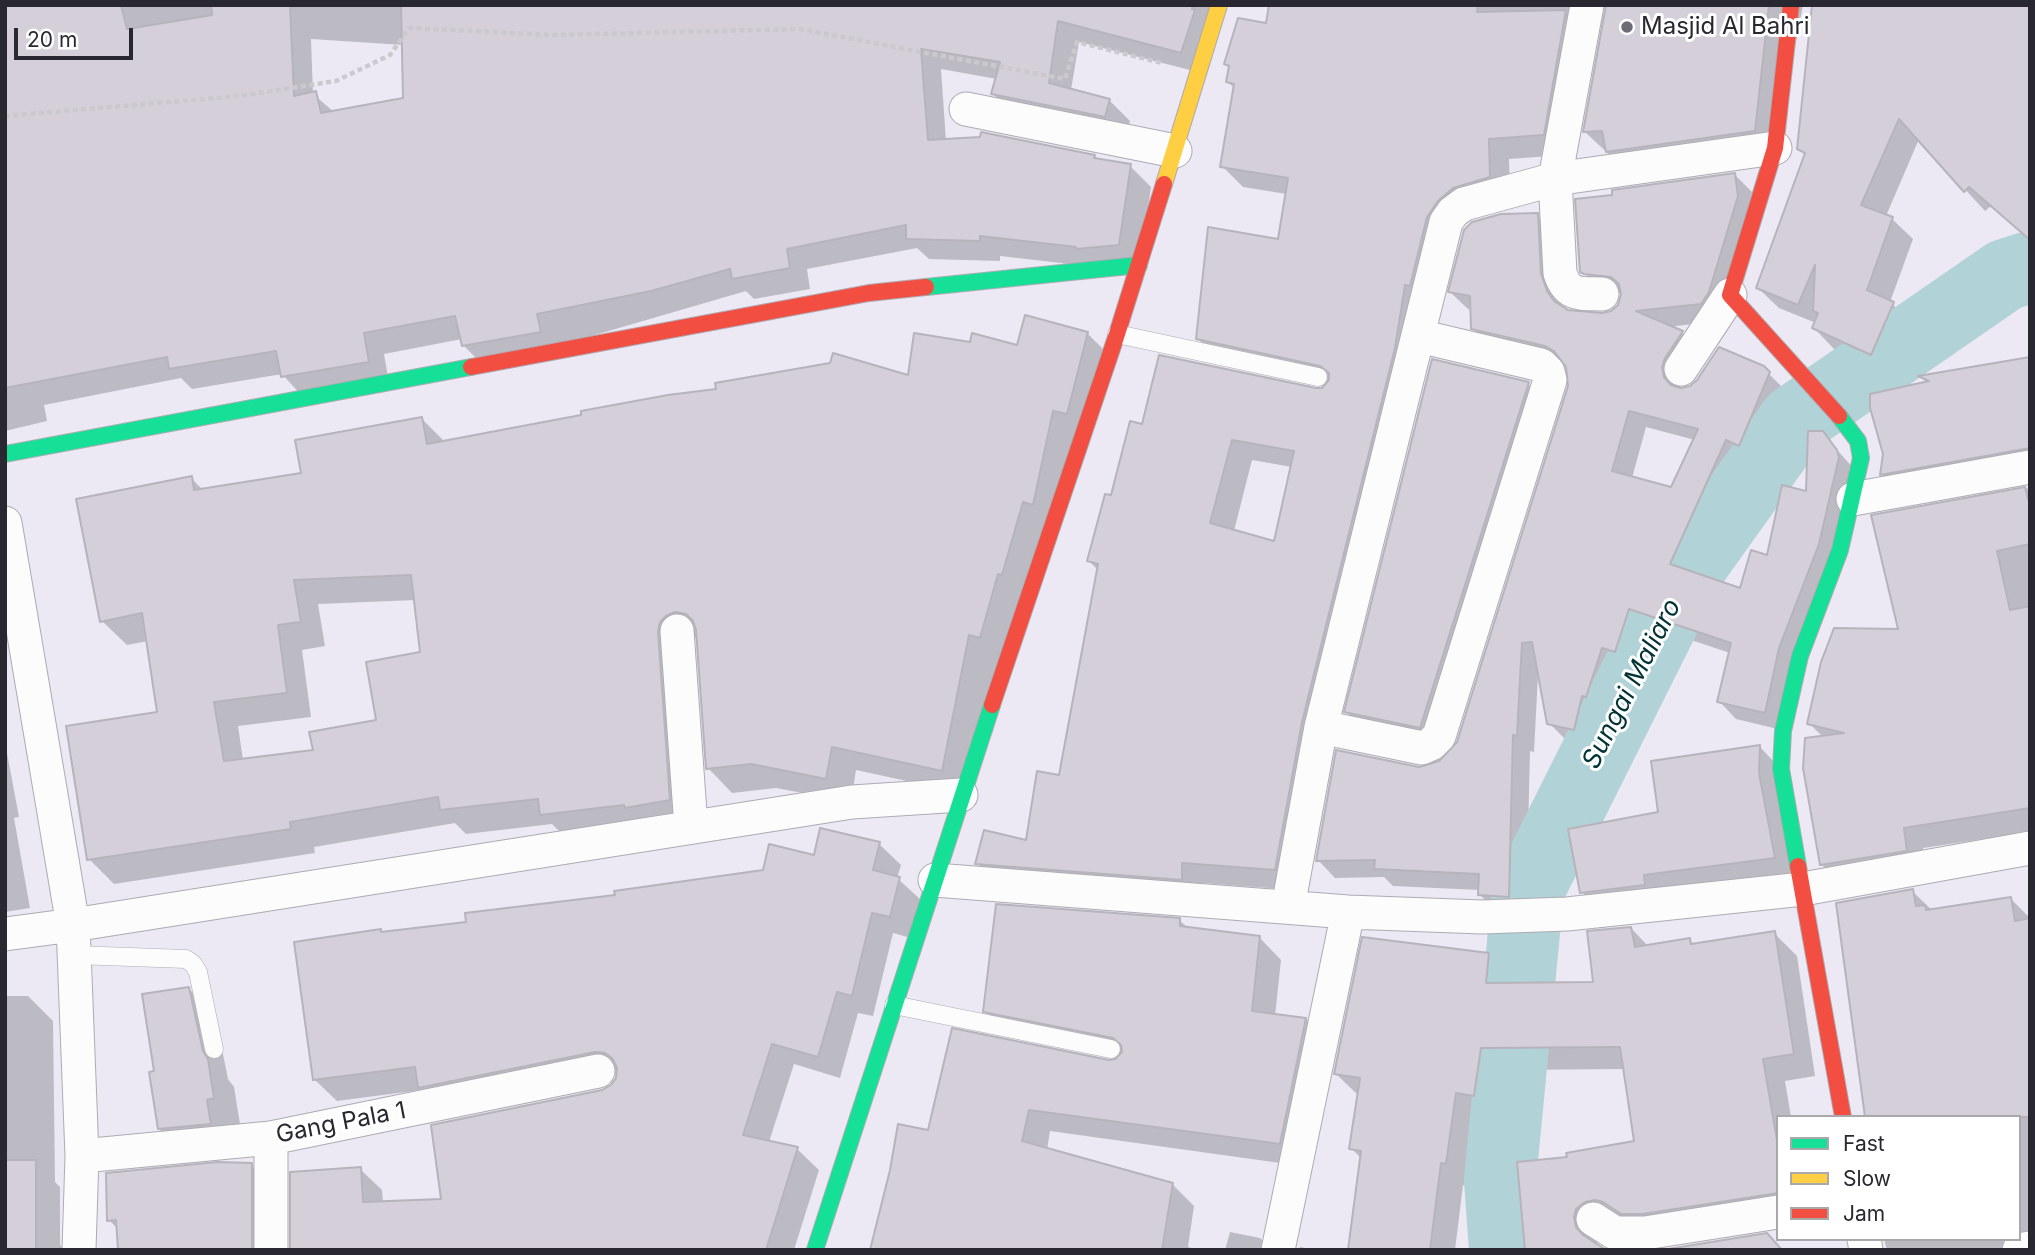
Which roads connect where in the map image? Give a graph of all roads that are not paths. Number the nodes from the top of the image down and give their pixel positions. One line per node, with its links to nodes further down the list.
1 (1219, 5): 6 (street)
2 (1587, 5): 7 (street)
3 (1791, 5): 5 (street)
4 (966, 109): 6 (street)
5 (1775, 148): 7 (street); 10 (street)
6 (1175, 151): 8 (street)
7 (1555, 179): 9 (street); 12 (street)
8 (1139, 265): 11 (street); 15 (street)
9 (1602, 294)
10 (1730, 295): 13 (street); 17 (street)
11 (1117, 334): 14 (lane); 21 (street)
12 (1419, 336): 20 (street); 20 (street)
13 (1681, 369)
14 (1318, 377)
15 (5, 454)
16 (2030, 467): 17 (street)
17 (1853, 499): 25 (street)
18 (5, 523): 29 (street)
19 (677, 631): 22 (street)
20 (1321, 727): 26 (street)
21 (961, 795): 22 (street); 24 (street)
22 (691, 827): 29 (street)
23 (2030, 848): 25 (street)
24 (935, 880): 26 (street); 30 (street)
25 (1803, 889): 27 (street); 34 (street)
26 (1288, 906): 27 (street)
27 (1349, 912): 43 (street)
28 (5, 934): 29 (street)
29 (74, 940): 31 (lane); 36 (street)
30 (894, 1005): 32 (lane); 42 (street)
31 (214, 1049)
32 (1111, 1049)
33 (598, 1071): 35 (street, Gang Pala 1)
34 (1843, 1115)
35 (271, 1138): 36 (street, Gang Pala 1); 41 (street)
36 (82, 1156): 40 (street)
37 (1776, 1212): 38 (street)
38 (1593, 1219)
39 (2030, 1248): 44 (street)
40 (79, 1250)
41 (271, 1250)
42 (815, 1250)
43 (1278, 1250)
44 (2019, 1250)

